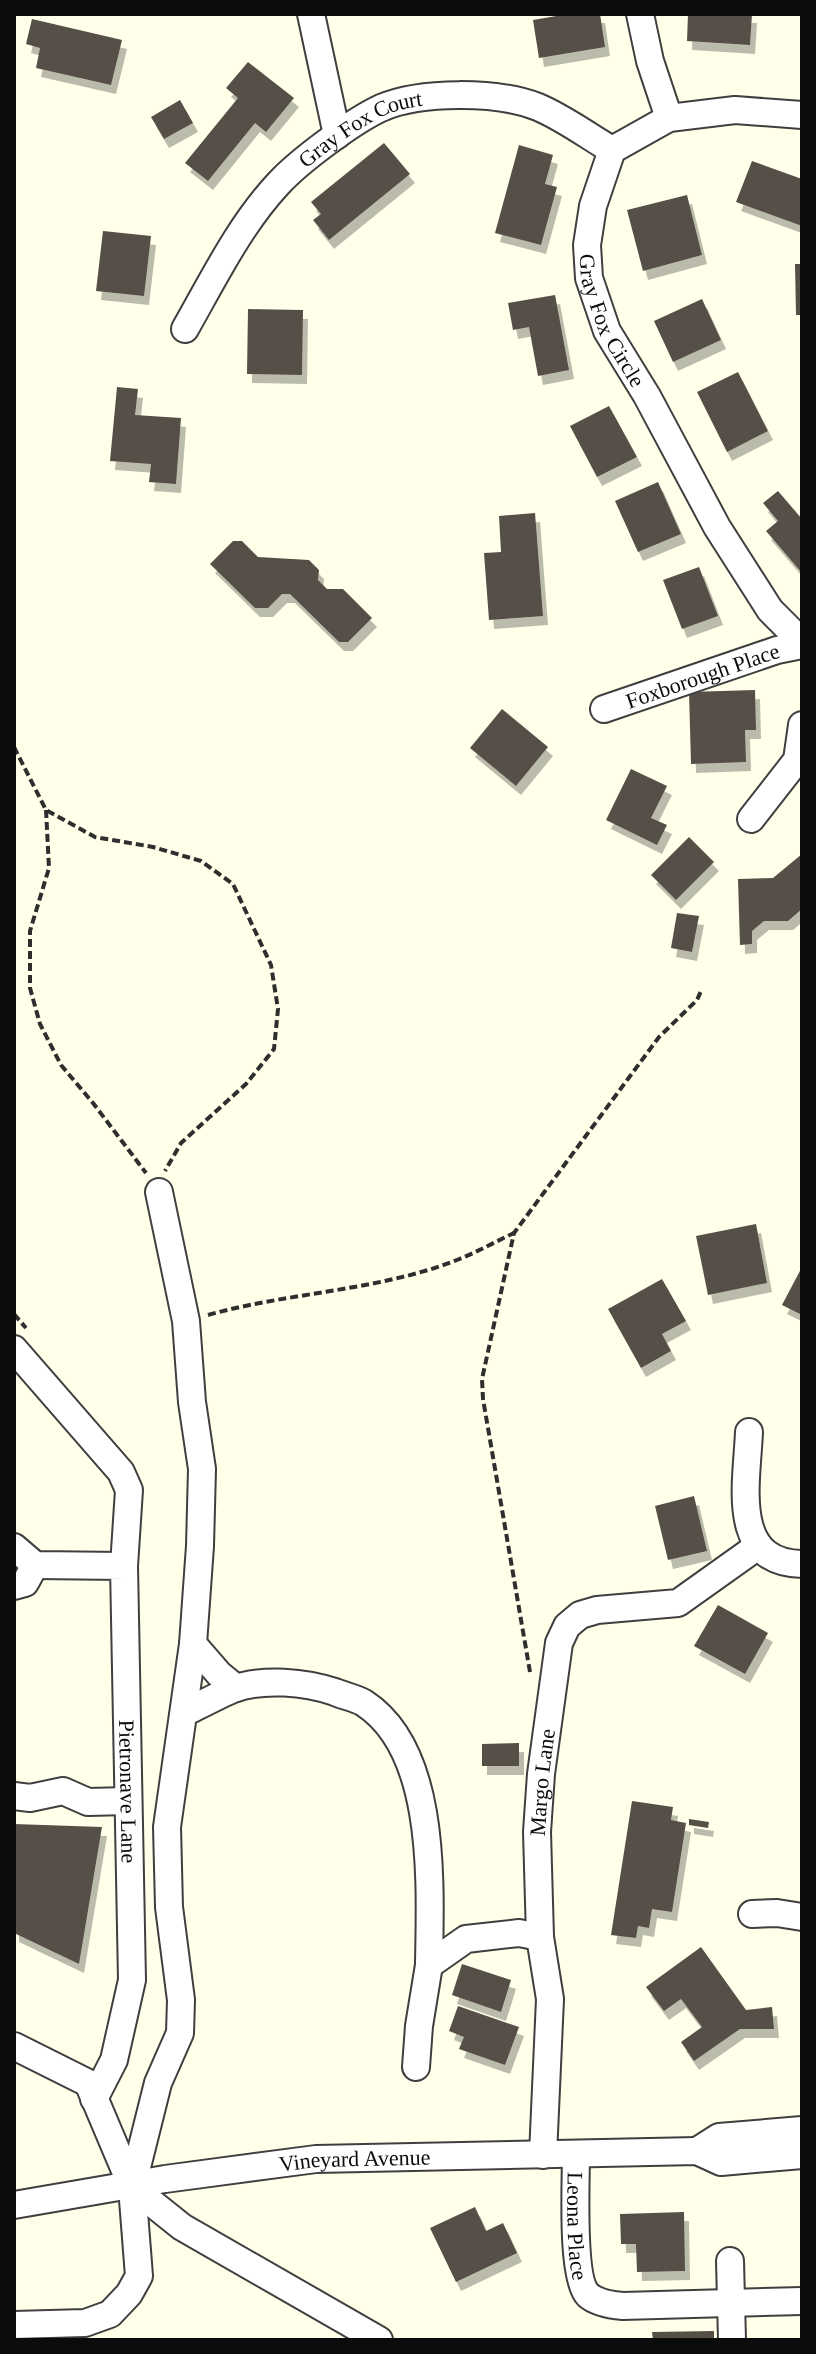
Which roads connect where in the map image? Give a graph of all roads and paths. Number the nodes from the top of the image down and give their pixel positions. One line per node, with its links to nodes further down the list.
1 (311, 14): 5 (street)
2 (640, 14): 4 (street)
3 (802, 115): 4 (street)
4 (669, 118): 6 (street)
5 (337, 135): 6 (street, Gray Fox Court); 7 (street, Gray Fox Court)
6 (612, 150): 8 (street, Gray Fox Circle)
7 (185, 329)
8 (802, 644): 9 (street, Foxborough Place)
9 (604, 709)
10 (802, 725): 13 (street)
11 (14, 747): 12 (path)
12 (46, 810): 15 (path); 15 (path)
13 (751, 819)
14 (701, 991): 16 (path)
15 (159, 1192): 17 (street)
16 (514, 1233): 17 (path); 27 (path)
17 (186, 1321): 26 (street)
18 (14, 1349): 24 (street, Pietronave Lane)
19 (749, 1432): 20 (street)
20 (758, 1546): 22 (street); 34 (street, Margo Lane)
21 (14, 1547): 23 (street)
22 (802, 1564)
23 (35, 1565): 24 (street); 25 (street)
24 (124, 1566): 31 (street, Pietronave Lane)
25 (14, 1586)
26 (193, 1644): 28 (street); 29 (street)
27 (531, 1677)
28 (236, 1688): 29 (street); 35 (street)
29 (184, 1713): 44 (street)
30 (14, 1796): 31 (street)
31 (128, 1801): 38 (street, Pietronave Lane)
32 (752, 1914): 33 (street)
33 (802, 1917)
34 (540, 1937): 35 (street); 42 (street, Margo Lane)
35 (429, 1965): 37 (street)
36 (14, 2046): 38 (street)
37 (416, 2067)
38 (94, 2099): 44 (street)
39 (802, 2130): 40 (street, Vineyard Avenue)
40 (697, 2151): 41 (street, Vineyard Avenue); 43 (street, Vineyard Avenue)
41 (576, 2154): 42 (street, Vineyard Avenue); 48 (street, Leona Place)
42 (543, 2155): 44 (street, Vineyard Avenue)
43 (802, 2155)
44 (132, 2187): 45 (street, Vineyard Avenue); 49 (street); 50 (street)
45 (14, 2205)
46 (730, 2261): 48 (street)
47 (802, 2301): 48 (street, Leona Place)
48 (731, 2303): 51 (street)
49 (14, 2325)
50 (379, 2340)
51 (732, 2340)

